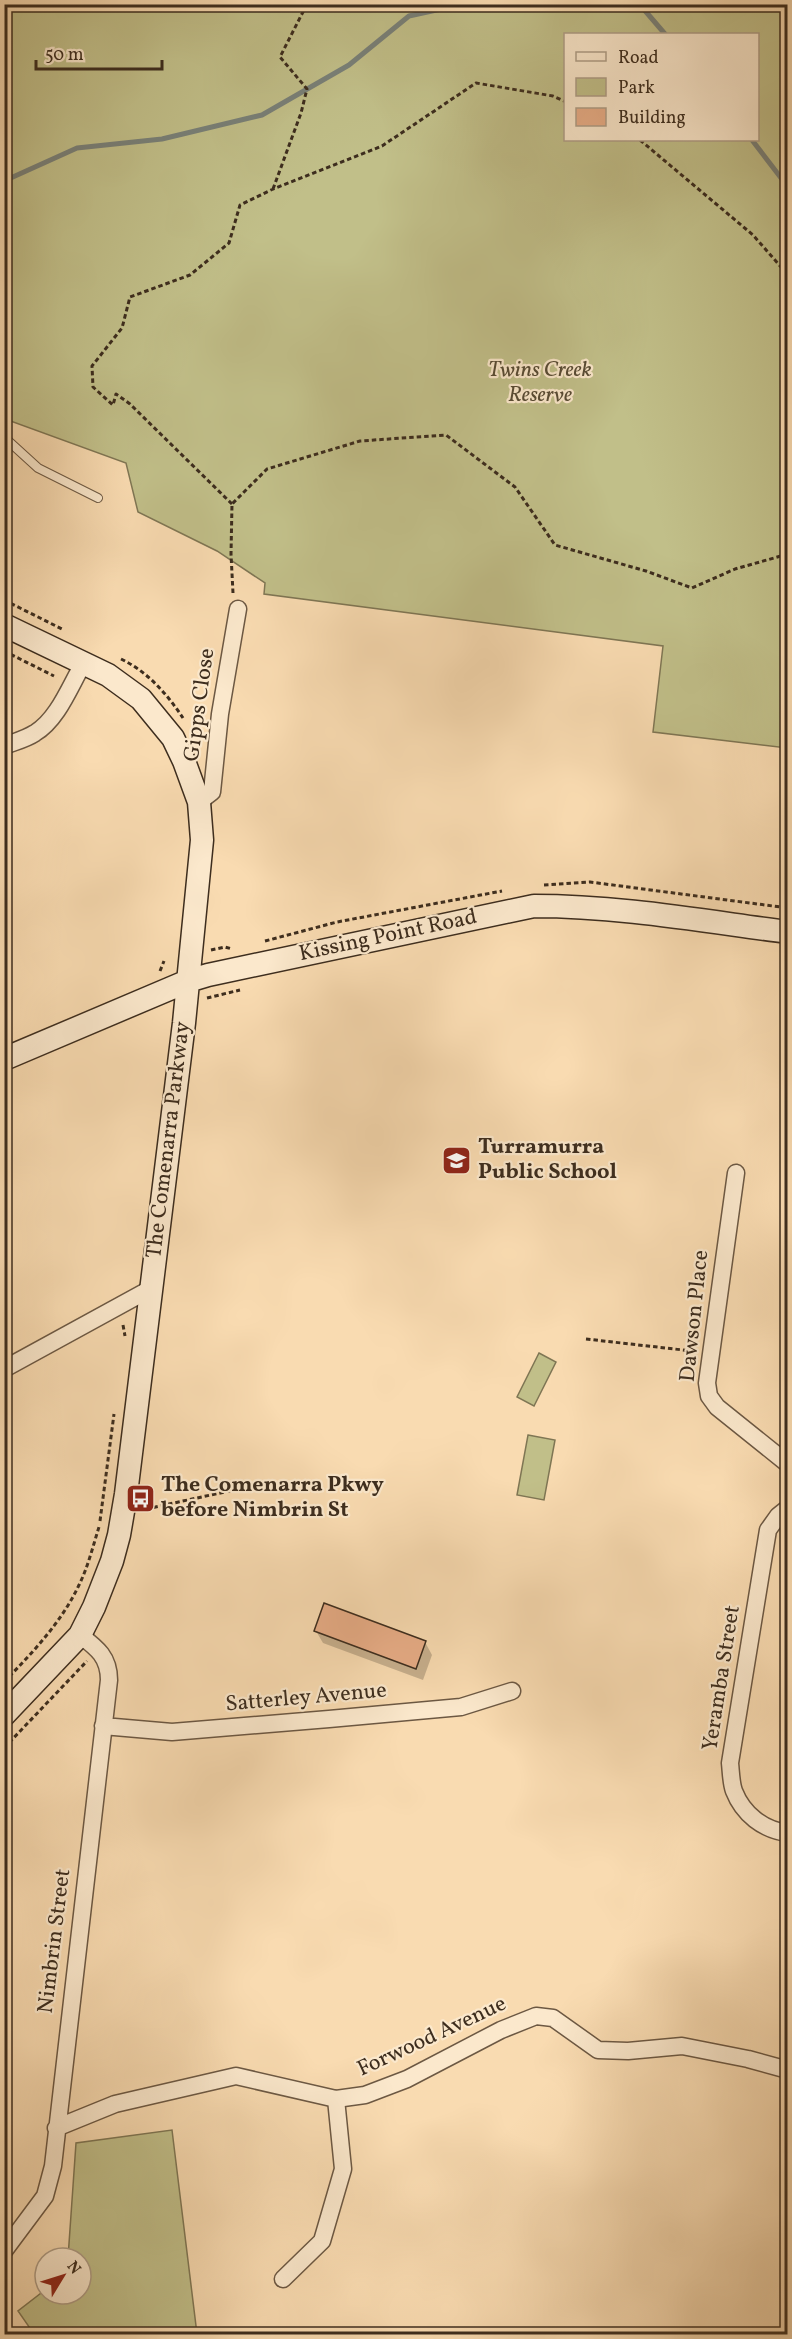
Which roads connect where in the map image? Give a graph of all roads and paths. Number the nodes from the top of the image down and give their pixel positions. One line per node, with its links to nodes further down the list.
1 (307, 4): 4 (path)
2 (564, 101): 4 (path)
3 (641, 141): 5 (path)
4 (273, 189): 8 (path)
5 (788, 275)
6 (4, 437): 7 (lane)
7 (98, 498)
8 (232, 504): 9 (path); 10 (path)
9 (788, 557)
10 (238, 609): 16 (street, Gipps Close)
11 (4, 625): 13 (main road, The Comenarra Parkway)
12 (4, 651): 14 (path)
13 (83, 664): 15 (street); 16 (main road, The Comenarra Parkway)
14 (54, 676)
15 (4, 746)
16 (199, 802): 18 (main road, The Comenarra Parkway)
17 (788, 932): 18 (main road, Kissing Point Road)
18 (188, 981): 21 (main road, Kissing Point Road); 23 (main road, The Comenarra Parkway)
19 (240, 990): 20 (path)
20 (207, 998)
21 (4, 1059)
22 (736, 1173): 30 (street, Dawson Place)
23 (152, 1288): 28 (street); 34 (main road, The Comenarra Parkway)
24 (123, 1325): 26 (path)
25 (586, 1339): 27 (path)
26 (125, 1341)
27 (692, 1351)
28 (4, 1369)
29 (115, 1408): 36 (path)
30 (788, 1464)
31 (271, 1482): 33 (path)
32 (788, 1508): 41 (street, Yeramba Street)
33 (146, 1509)
34 (80, 1635): 38 (main road, The Comenarra Parkway); 39 (street, Nimbrin Street)
35 (88, 1659): 40 (path)
36 (4, 1682)
37 (512, 1691): 39 (street, Satterley Avenue)
38 (4, 1715)
39 (103, 1726): 44 (street, Nimbrin Street)
40 (4, 1748)
41 (788, 1833)
42 (788, 2070): 43 (street, Forwood Avenue)
43 (336, 2099): 44 (street, Forwood Avenue); 46 (street)
44 (56, 2128): 45 (street, Nimbrin Street)
45 (4, 2251)
46 (283, 2279)

